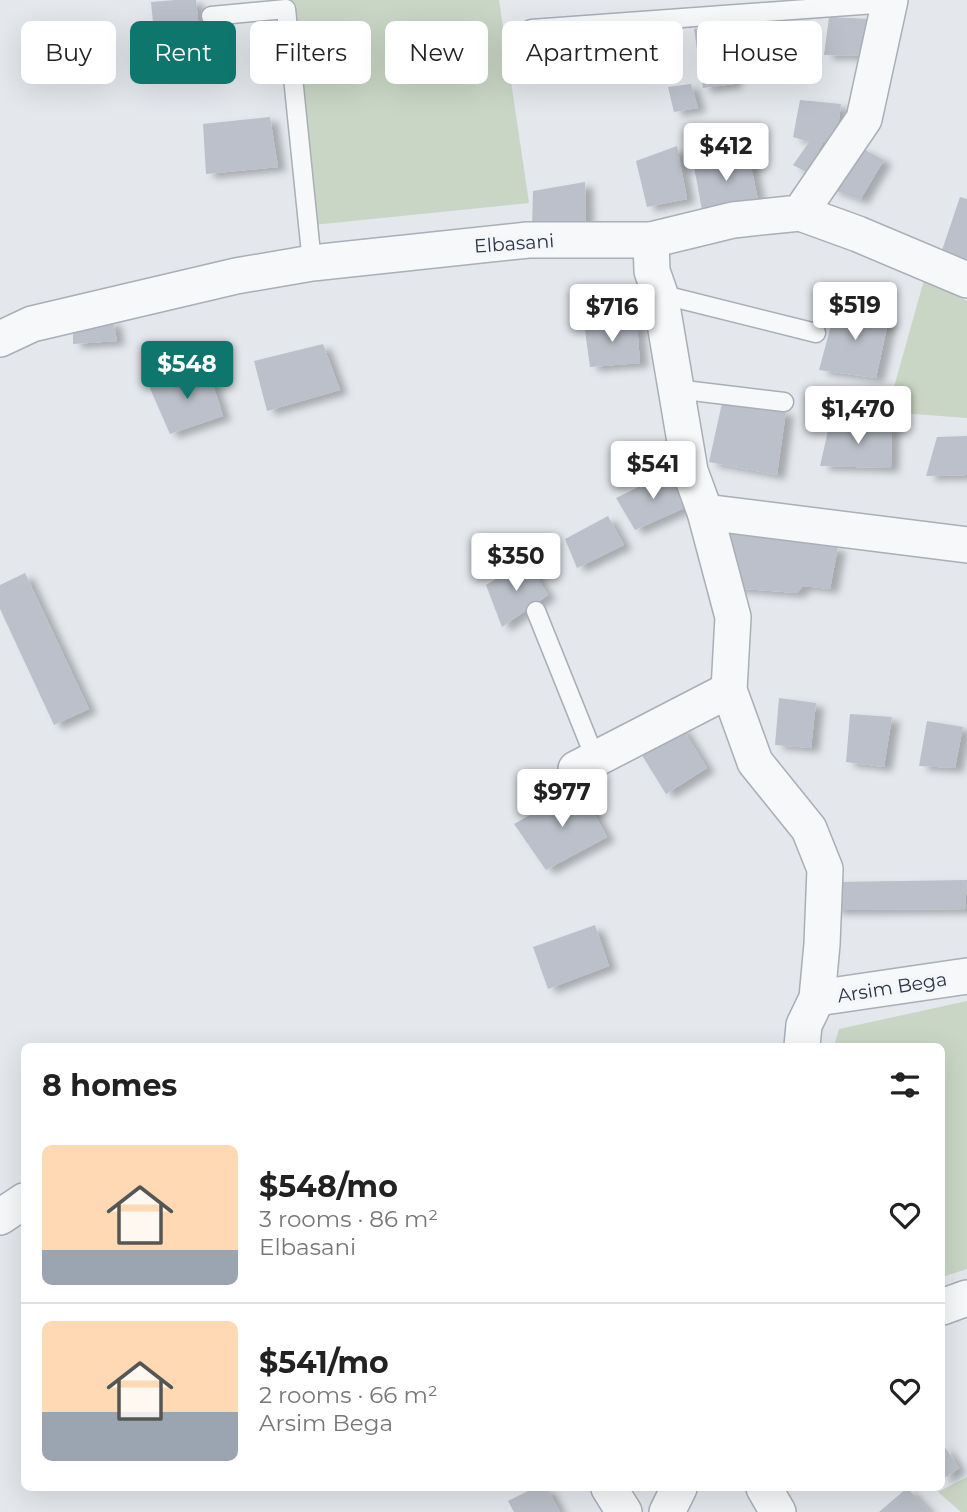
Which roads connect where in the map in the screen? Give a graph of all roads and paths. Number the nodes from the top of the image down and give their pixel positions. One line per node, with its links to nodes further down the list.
1 (890, 1): 3 (lane); 4 (street)
2 (211, 16): 6 (lane)
3 (634, 21)
4 (800, 213): 5 (street, Elbasani); 7 (street)
5 (651, 240): 6 (street, Elbasani); 8 (street, Arsim Bega)
6 (312, 263): 10 (street, Elbasani)
7 (967, 280)
8 (660, 294): 9 (lane); 11 (street, Arsim Bega)
9 (816, 333)
10 (0, 339)
11 (676, 389): 12 (lane); 13 (street, Arsim Bega)
12 (784, 402)
13 (705, 512): 14 (street); 16 (street, Arsim Bega)
14 (967, 545)
15 (536, 611): 17 (lane)
16 (729, 690): 17 (street); 19 (street, Arsim Bega)
17 (586, 763)
18 (967, 975): 19 (street, Arsim Bega)
19 (817, 998): 20 (street, Arsim Bega)
20 (802, 1043)
21 (21, 1203): 22 (street)
22 (0, 1217)
23 (967, 1298): 24 (street)
24 (945, 1306)
25 (610, 1491): 28 (street)
26 (678, 1491): 29 (street)
27 (766, 1491): 30 (street)
28 (624, 1512)
29 (667, 1512)
30 (778, 1512)

